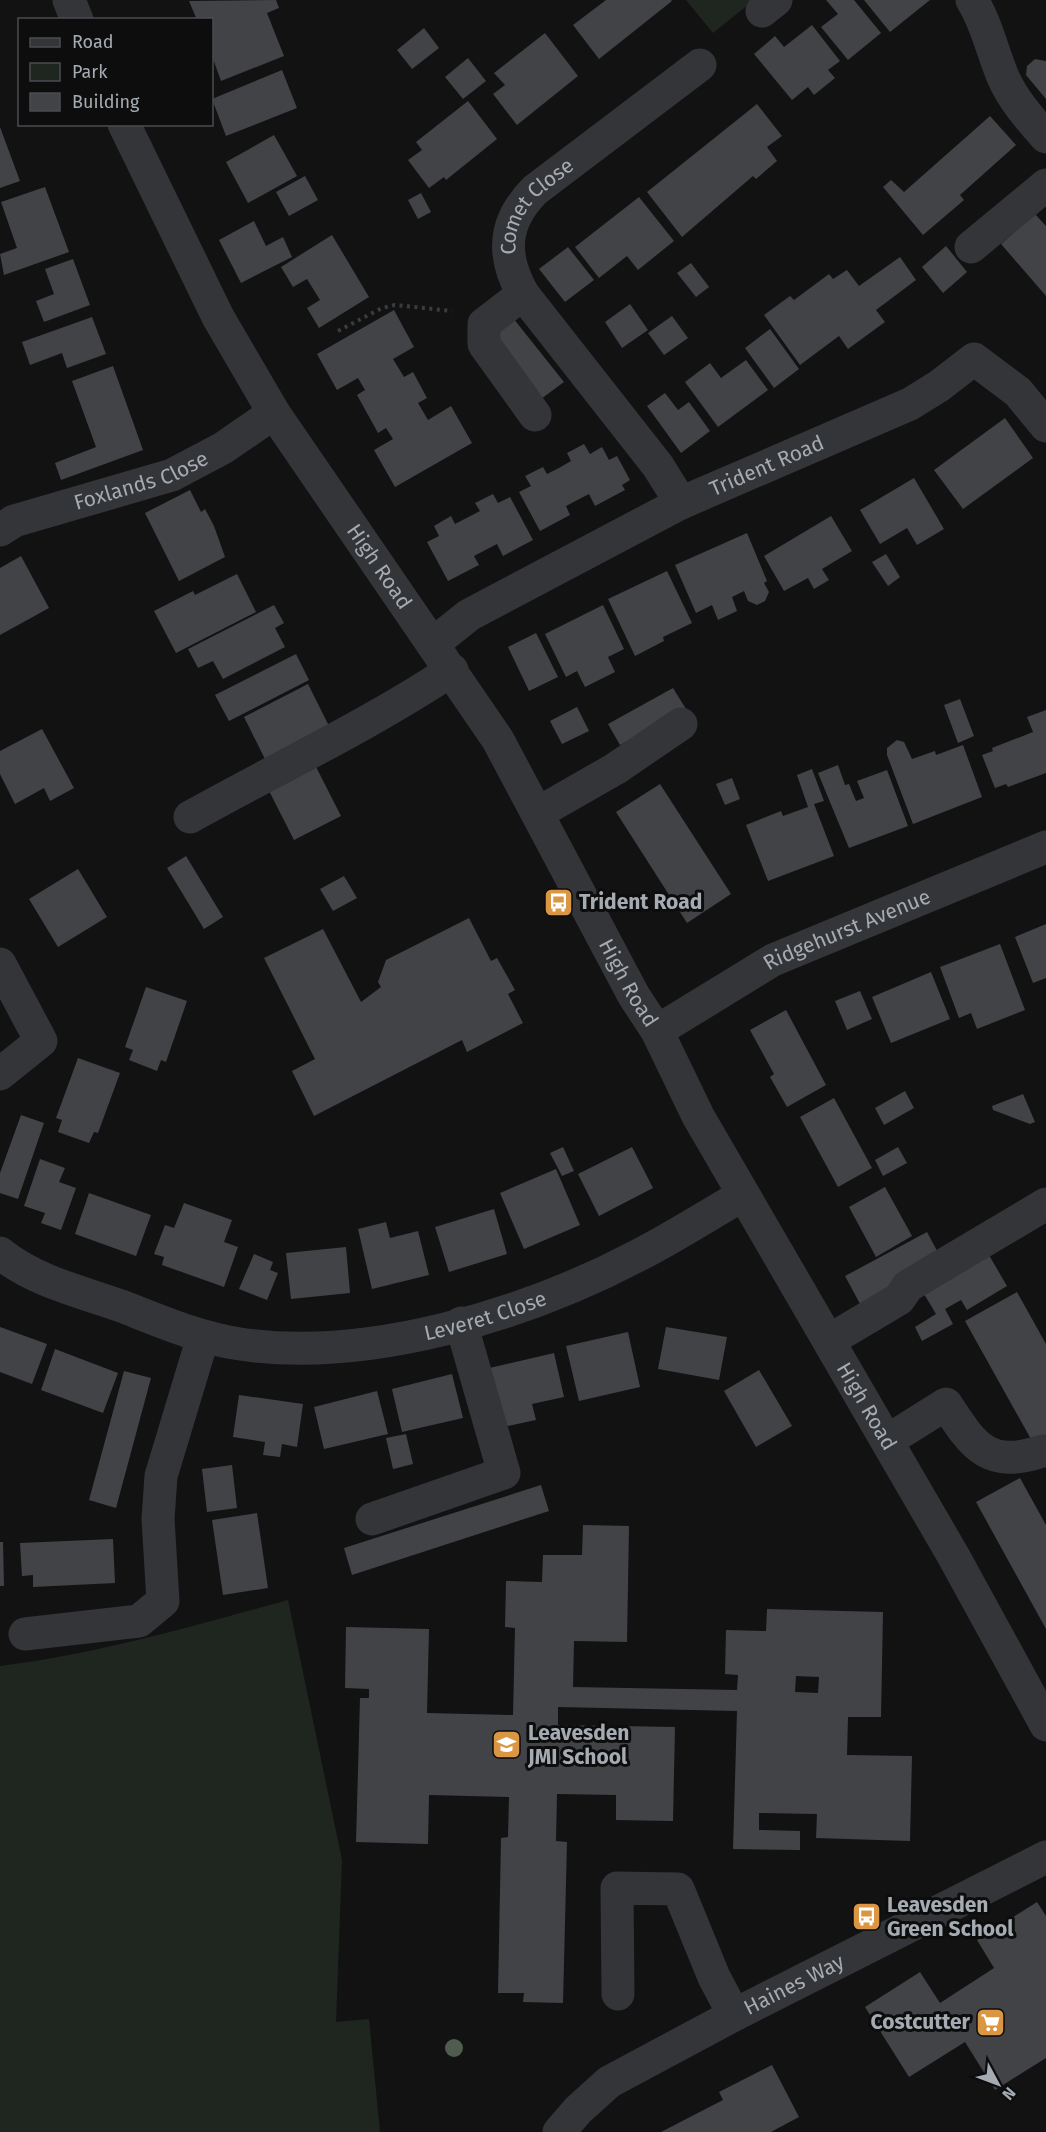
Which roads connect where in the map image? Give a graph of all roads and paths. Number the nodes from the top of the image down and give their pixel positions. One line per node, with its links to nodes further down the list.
1 (69, 0): 3 (street)
2 (972, 0): 6 (street)
3 (76, 18)
4 (700, 65): 9 (street, Comet Close)
5 (125, 126): 12 (street, High Road)
6 (1046, 137)
7 (1046, 184): 8 (street)
8 (971, 247)
9 (523, 294): 10 (street); 15 (street, Comet Close)
10 (484, 324): 11 (path); 13 (street)
11 (338, 331)
12 (274, 413): 16 (street, Foxlands Close); 17 (street, High Road)
13 (535, 415)
14 (1046, 426): 15 (street, Trident Road)
15 (681, 503): 17 (street, Trident Road)
16 (0, 530)
17 (434, 643): 18 (street, High Road)
18 (452, 670): 20 (street, High Road); 21 (street)
19 (681, 724): 20 (street)
20 (538, 813): 24 (street, High Road)
21 (190, 817)
22 (1046, 847): 24 (street, Ridgehurst Avenue)
23 (0, 964): 25 (street)
24 (657, 1031): 26 (street, High Road)
25 (0, 1074)
26 (743, 1195): 29 (street, Leveret Close); 31 (street, High Road)
27 (1046, 1204): 31 (street)
28 (0, 1253): 30 (street, Leveret Close)
29 (461, 1323): 30 (street, Leveret Close); 34 (street)
30 (203, 1337): 35 (street)
31 (830, 1340): 32 (street, High Road)
32 (887, 1440): 33 (street); 36 (street, High Road)
33 (1043, 1450)
34 (372, 1519)
35 (25, 1634)
36 (1046, 1725)
37 (1046, 1857): 39 (street, Haines Way)
38 (618, 1994): 39 (street)
39 (734, 2015): 40 (street, Haines Way)
40 (559, 2132)

